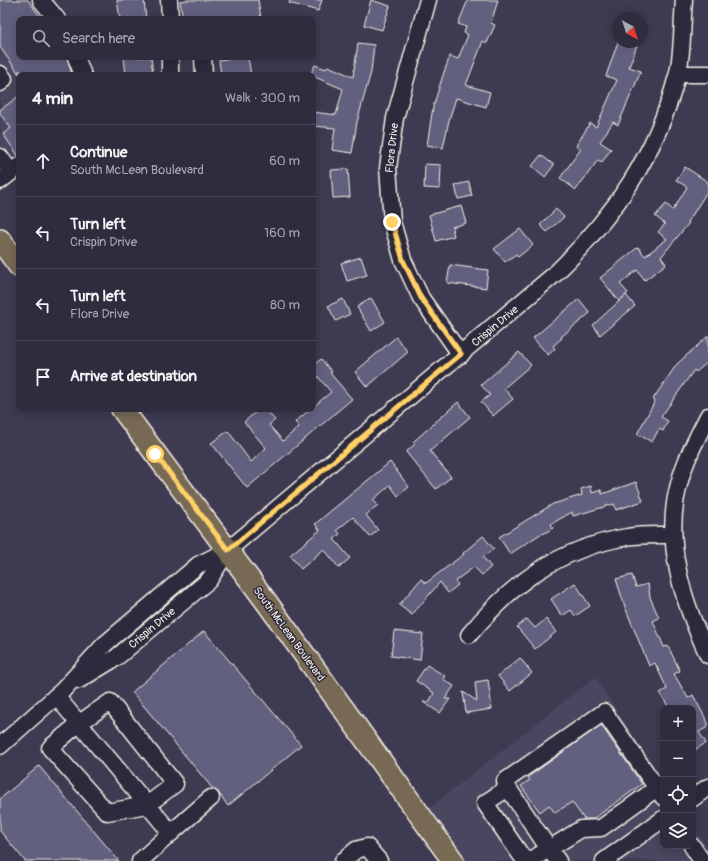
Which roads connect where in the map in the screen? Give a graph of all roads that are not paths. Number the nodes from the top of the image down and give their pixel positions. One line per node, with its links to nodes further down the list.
1 (41, 0): 5 (street)
2 (169, 0): 6 (street)
3 (428, 0): 21 (street, Flora Drive)
4 (684, 0): 14 (street, Crispin Drive)
5 (54, 16)
6 (170, 16)
7 (77, 60): 10 (street)
8 (170, 60): 11 (street)
9 (203, 60): 12 (street)
10 (83, 72)
11 (170, 72)
12 (204, 72)
13 (0, 74): 16 (street)
14 (678, 74): 15 (street); 21 (street, Crispin Drive)
15 (708, 74)
16 (0, 84)
17 (0, 157): 18 (street)
18 (10, 173)
19 (0, 240): 20 (main road)
20 (16, 262)
21 (461, 354): 25 (street, Crispin Drive)
22 (124, 412): 25 (main road, South McLean Boulevard)
23 (708, 416): 24 (street)
24 (673, 534): 26 (street); 27 (street)
25 (228, 550): 28 (street, Crispin Drive); 44 (main road, South McLean Boulevard)
26 (469, 635)
27 (708, 655)
28 (59, 693): 29 (street); 30 (street, Crispin Drive)
29 (78, 724): 36 (street); 36 (street); 36 (street)
30 (0, 746)
31 (708, 787): 34 (street)
32 (508, 788): 33 (street); 40 (street); 45 (street)
33 (660, 792): 40 (street)
34 (696, 796)
35 (211, 798): 38 (street)
36 (147, 805): 38 (street)
37 (660, 821): 47 (street)
38 (171, 833): 41 (street)
39 (694, 849): 48 (street)
40 (553, 855): 46 (street)
41 (140, 861)
42 (343, 861): 43 (street)
43 (379, 861)
44 (453, 861)
45 (525, 861)
46 (529, 861)
47 (604, 861)
48 (702, 861)

